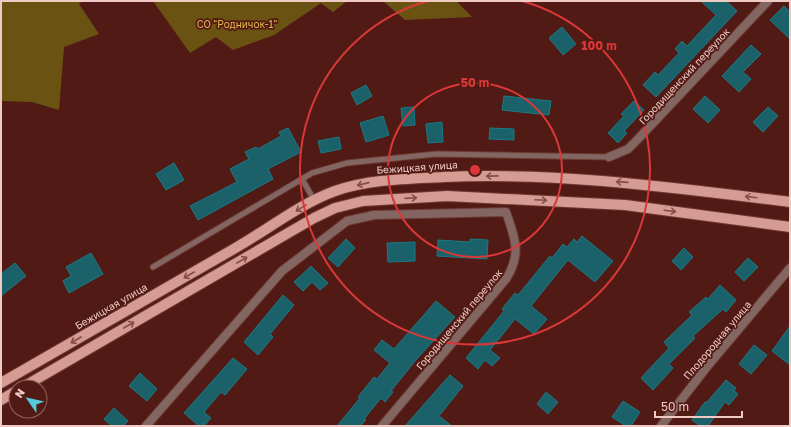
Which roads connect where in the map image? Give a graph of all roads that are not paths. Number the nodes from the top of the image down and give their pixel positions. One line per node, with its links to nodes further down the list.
1 (768, 1): 2 (street, Городищенский переулок)
2 (609, 157): 3 (lane)
3 (302, 179): 4 (lane); 7 (lane)
4 (314, 200): 5 (main road, Бежицкая улица, one-way to 4); 10 (main road, Бежицкая улица, one-way to 10)
5 (790, 202)
6 (790, 227): 9 (main road, one-way to 6)
7 (153, 267)
8 (790, 268): 13 (street, Плодородная улица)
9 (37, 379)
10 (1, 383)
11 (146, 426): 12 (street, Городищенский переулок)
12 (382, 426)
13 (661, 426)

